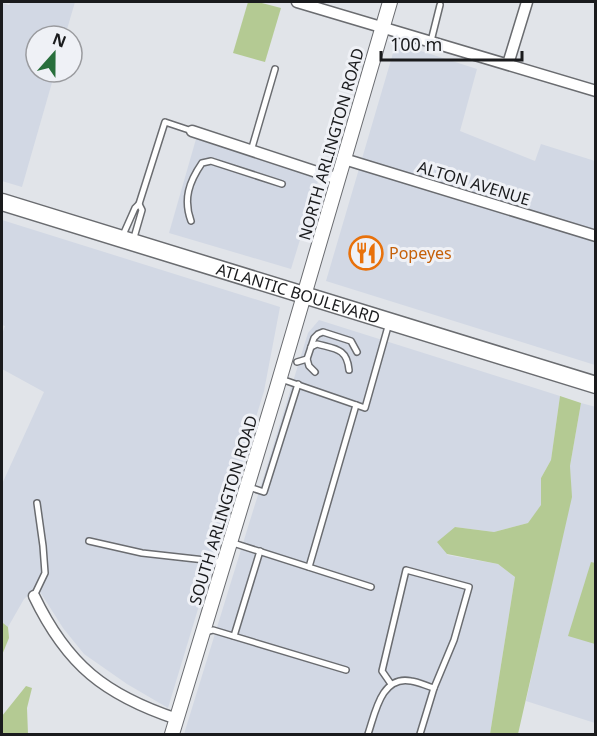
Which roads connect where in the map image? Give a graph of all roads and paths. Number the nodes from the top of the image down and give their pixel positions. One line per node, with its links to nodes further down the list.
1 (297, 2): 5 (street)
2 (390, 2): 5 (main road, NORTH ARLINGTON ROAD)
3 (527, 2): 7 (street)
4 (440, 4): 6 (lane)
5 (383, 27): 6 (street); 12 (main road, NORTH ARLINGTON ROAD)
6 (431, 41): 7 (street)
7 (508, 64): 9 (street)
8 (275, 69): 11 (lane)
9 (596, 91)
10 (192, 131): 11 (street); 16 (lane)
11 (251, 151): 13 (street)
12 (344, 159): 13 (main road, NORTH ARLINGTON ROAD); 18 (street, ALTON AVENUE)
13 (339, 179): 20 (main road, NORTH ARLINGTON ROAD)
14 (282, 184): 17 (lane)
15 (2, 202): 19 (main road, ATLANTIC BOULEVARD)
16 (139, 204): 19 (lane); 19 (lane)
17 (192, 221)
18 (596, 236)
19 (127, 241): 20 (main road, ATLANTIC BOULEVARD)
20 (304, 295): 21 (main road, ATLANTIC BOULEVARD); 29 (main road, SOUTH ARLINGTON ROAD)
21 (389, 321): 30 (main road, ATLANTIC BOULEVARD); 31 (lane)
22 (311, 346): 23 (lane); 24 (lane); 26 (lane)
23 (357, 352)
24 (307, 359): 25 (lane); 27 (lane)
25 (297, 362)
26 (349, 370)
27 (315, 372)
28 (298, 384): 29 (lane); 31 (lane); 32 (lane)
29 (278, 385): 32 (main road, SOUTH ARLINGTON ROAD)
30 (596, 385)
31 (356, 405): 38 (lane)
32 (247, 487): 35 (main road, SOUTH ARLINGTON ROAD)
33 (37, 503): 40 (lane)
34 (89, 541): 37 (lane)
35 (230, 542): 36 (lane); 37 (main road, SOUTH ARLINGTON ROAD)
36 (260, 551): 38 (lane); 42 (lane)
37 (224, 562): 41 (main road, SOUTH ARLINGTON ROAD)
38 (309, 567): 39 (lane)
39 (371, 587)
40 (34, 596): 46 (street)
41 (203, 632): 42 (lane); 46 (main road, SOUTH ARLINGTON ROAD)
42 (234, 636): 43 (lane)
43 (346, 670)
44 (391, 684): 45 (lane); 45 (lane); 48 (lane)
45 (434, 688): 49 (lane)
46 (177, 719): 47 (main road, SOUTH ARLINGTON ROAD)
47 (172, 735)
48 (368, 735)
49 (420, 735)

